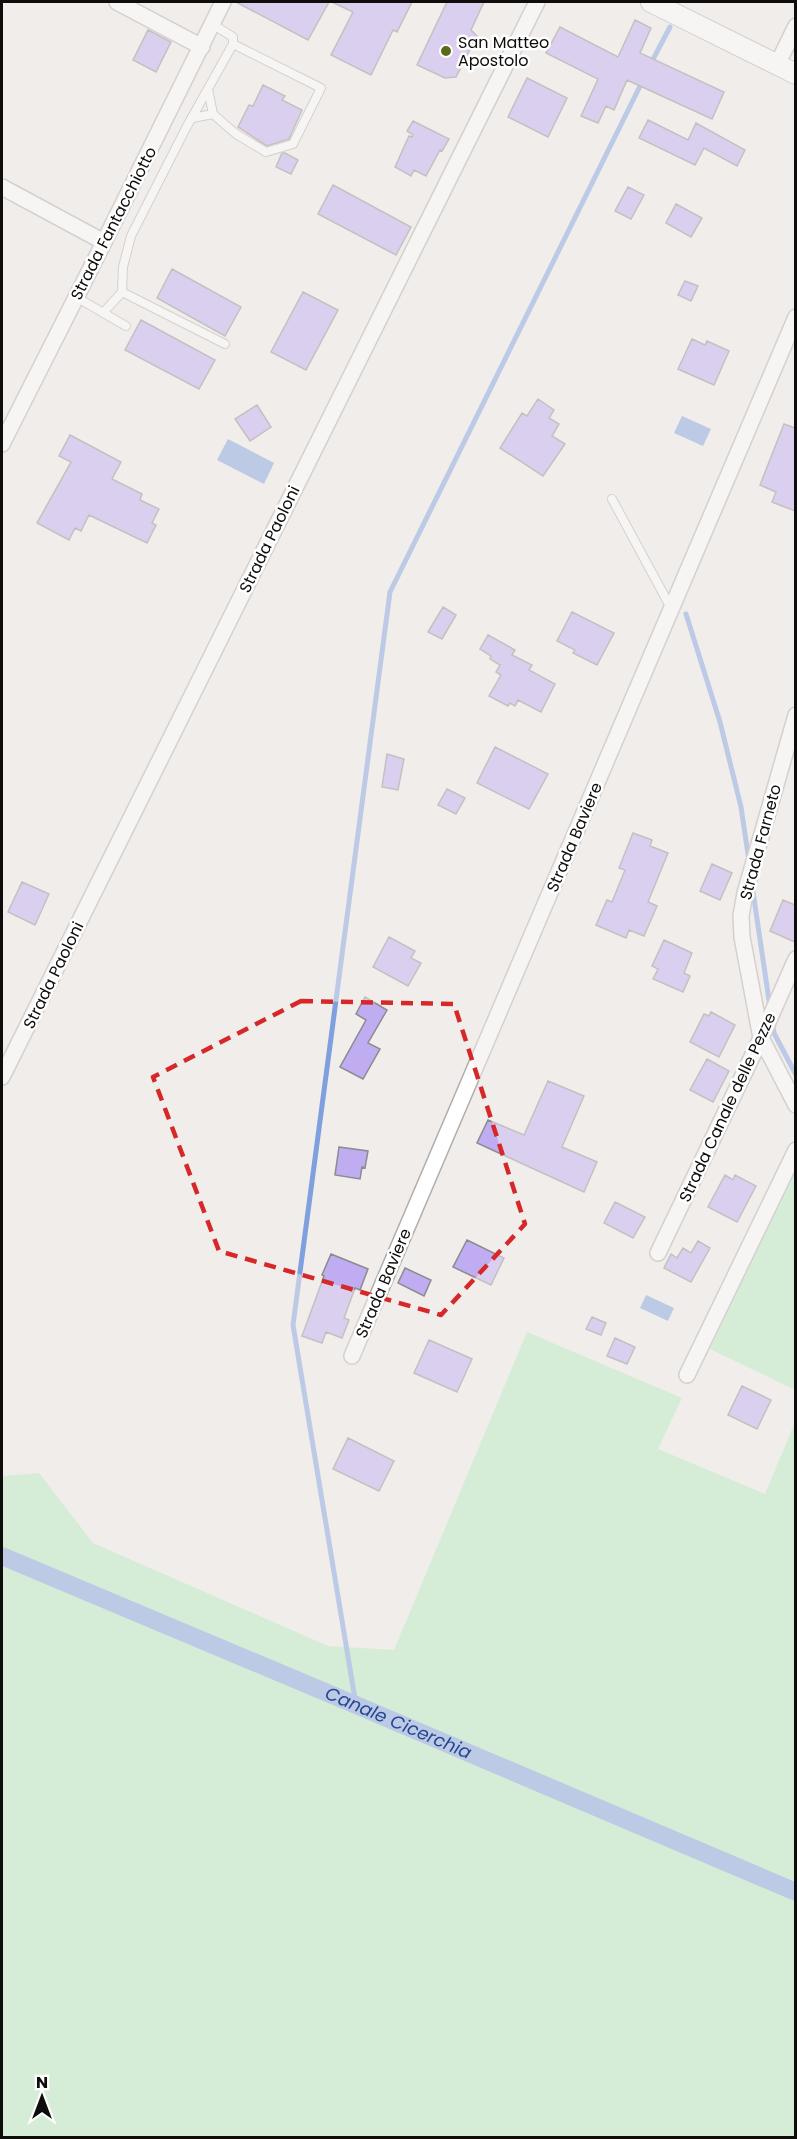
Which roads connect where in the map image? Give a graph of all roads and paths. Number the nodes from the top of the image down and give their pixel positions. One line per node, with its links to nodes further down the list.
1 (117, 2): 8 (street)
2 (223, 2): 5 (street, Strada Fantacchiotto)
3 (537, 2): 28 (street, Strada Paoloni)
4 (651, 2): 9 (street)
5 (212, 24): 7 (lane); 8 (street, Strada Fantacchiotto)
6 (795, 26): 9 (street)
7 (233, 44): 11 (lane); 12 (lane)
8 (202, 47): 15 (street, Strada Fantacchiotto)
9 (777, 65): 10 (street)
10 (795, 74)
11 (208, 89): 12 (lane); 13 (lane)
12 (213, 114): 13 (lane)
13 (192, 118): 16 (lane)
14 (2, 187): 15 (street)
15 (104, 242): 17 (street, Strada Fantacchiotto)
16 (122, 291): 18 (lane); 21 (lane)
17 (76, 297): 18 (lane); 22 (street, Strada Fantacchiotto)
18 (103, 313): 20 (lane)
19 (795, 317): 24 (street, Strada Baviere)
20 (126, 326)
21 (225, 344)
22 (2, 444)
23 (612, 499): 24 (lane)
24 (672, 609): 32 (street, Strada Baviere)
25 (795, 715): 27 (street, Strada Farneto)
26 (795, 959): 27 (street, Strada Canale delle Pezze)
27 (761, 1038): 29 (street, Strada Farneto); 31 (street, Strada Canale delle Pezze)
28 (2, 1077)
29 (795, 1105)
30 (795, 1150): 33 (street)
31 (658, 1254)
32 (352, 1356)
33 (687, 1376)

